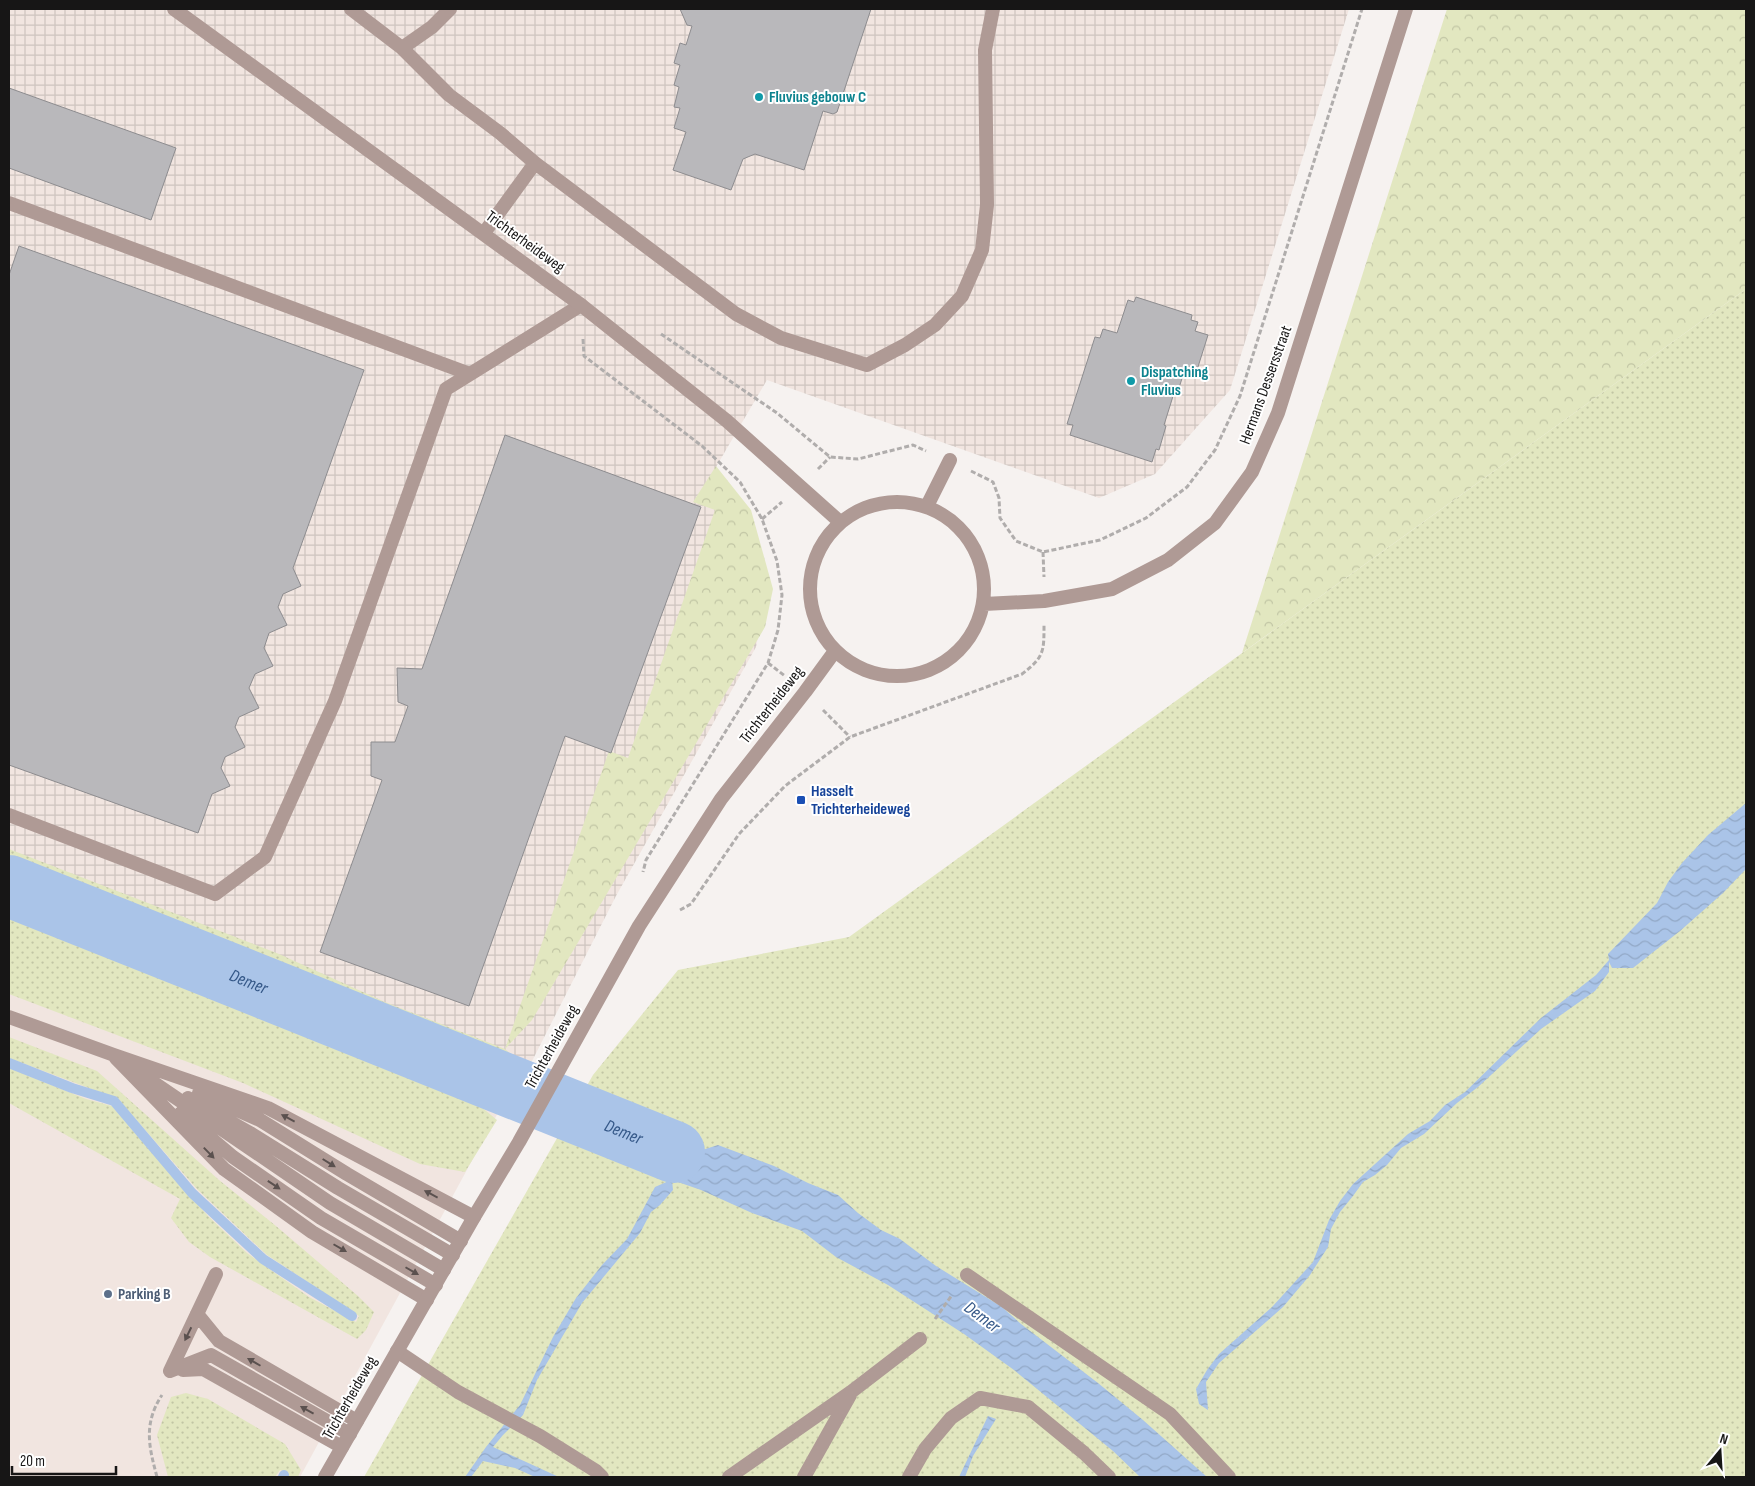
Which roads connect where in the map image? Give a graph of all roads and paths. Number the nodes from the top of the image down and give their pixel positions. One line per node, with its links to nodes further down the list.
1 (174, 9): 10 (street, Trichterheideweg)
2 (351, 9): 7 (street)
3 (450, 9): 7 (street)
4 (993, 9): 8 (street)
5 (1362, 9): 17 (path)
6 (1406, 9): 18 (street, Hermans Dessersstraat)
7 (402, 48): 8 (street)
8 (535, 163): 10 (street)
9 (9, 203): 13 (street)
10 (484, 233): 11 (street, Trichterheideweg)
11 (581, 304): 13 (street); 16 (street, Trichterheideweg); 22 (path)
12 (659, 332): 14 (path)
13 (470, 374): 21 (street)
14 (950, 460): 15 (street); 17 (path)
15 (927, 506): 16 (street); 19 (street)
16 (840, 522): 20 (street)
17 (1043, 552): 18 (path)
18 (1044, 601): 19 (street, Hermans Dessersstraat); 23 (path)
19 (984, 604): 20 (street)
20 (834, 651): 26 (street, Trichterheideweg)
21 (9, 815)
22 (641, 877)
23 (677, 912)
24 (9, 1017): 25 (street)
25 (114, 1055): 26 (street, one-way to 25); 27 (street, one-way to 27); 28 (street); 29 (street); 32 (street, one-way to 32); 33 (street, one-way to 33)
26 (474, 1217): 27 (street, Trichterheideweg)
27 (461, 1240): 28 (street, Trichterheideweg)
28 (453, 1255): 29 (street, Trichterheideweg)
29 (444, 1270): 32 (street, Trichterheideweg)
30 (216, 1274): 34 (street)
31 (967, 1275): 35 (path); 50 (street)
32 (436, 1285): 33 (street, Trichterheideweg)
33 (427, 1300): 36 (street, Trichterheideweg)
34 (197, 1314): 37 (street, one-way to 37); 40 (street, one-way to 34)
35 (920, 1339): 39 (street)
36 (397, 1351): 40 (street, Trichterheideweg); 45 (street)
37 (170, 1371): 41 (street, one-way to 37); 42 (street)
38 (165, 1392): 43 (path)
39 (851, 1392): 46 (street); 47 (street)
40 (357, 1421): 41 (street, Trichterheideweg)
41 (350, 1434): 42 (street, Trichterheideweg)
42 (342, 1447): 44 (street, Trichterheideweg)
43 (157, 1477)
44 (325, 1477)
45 (602, 1477)
46 (729, 1477)
47 (804, 1477)
48 (908, 1477): 49 (street)
49 (1109, 1477)
50 (1230, 1477)

